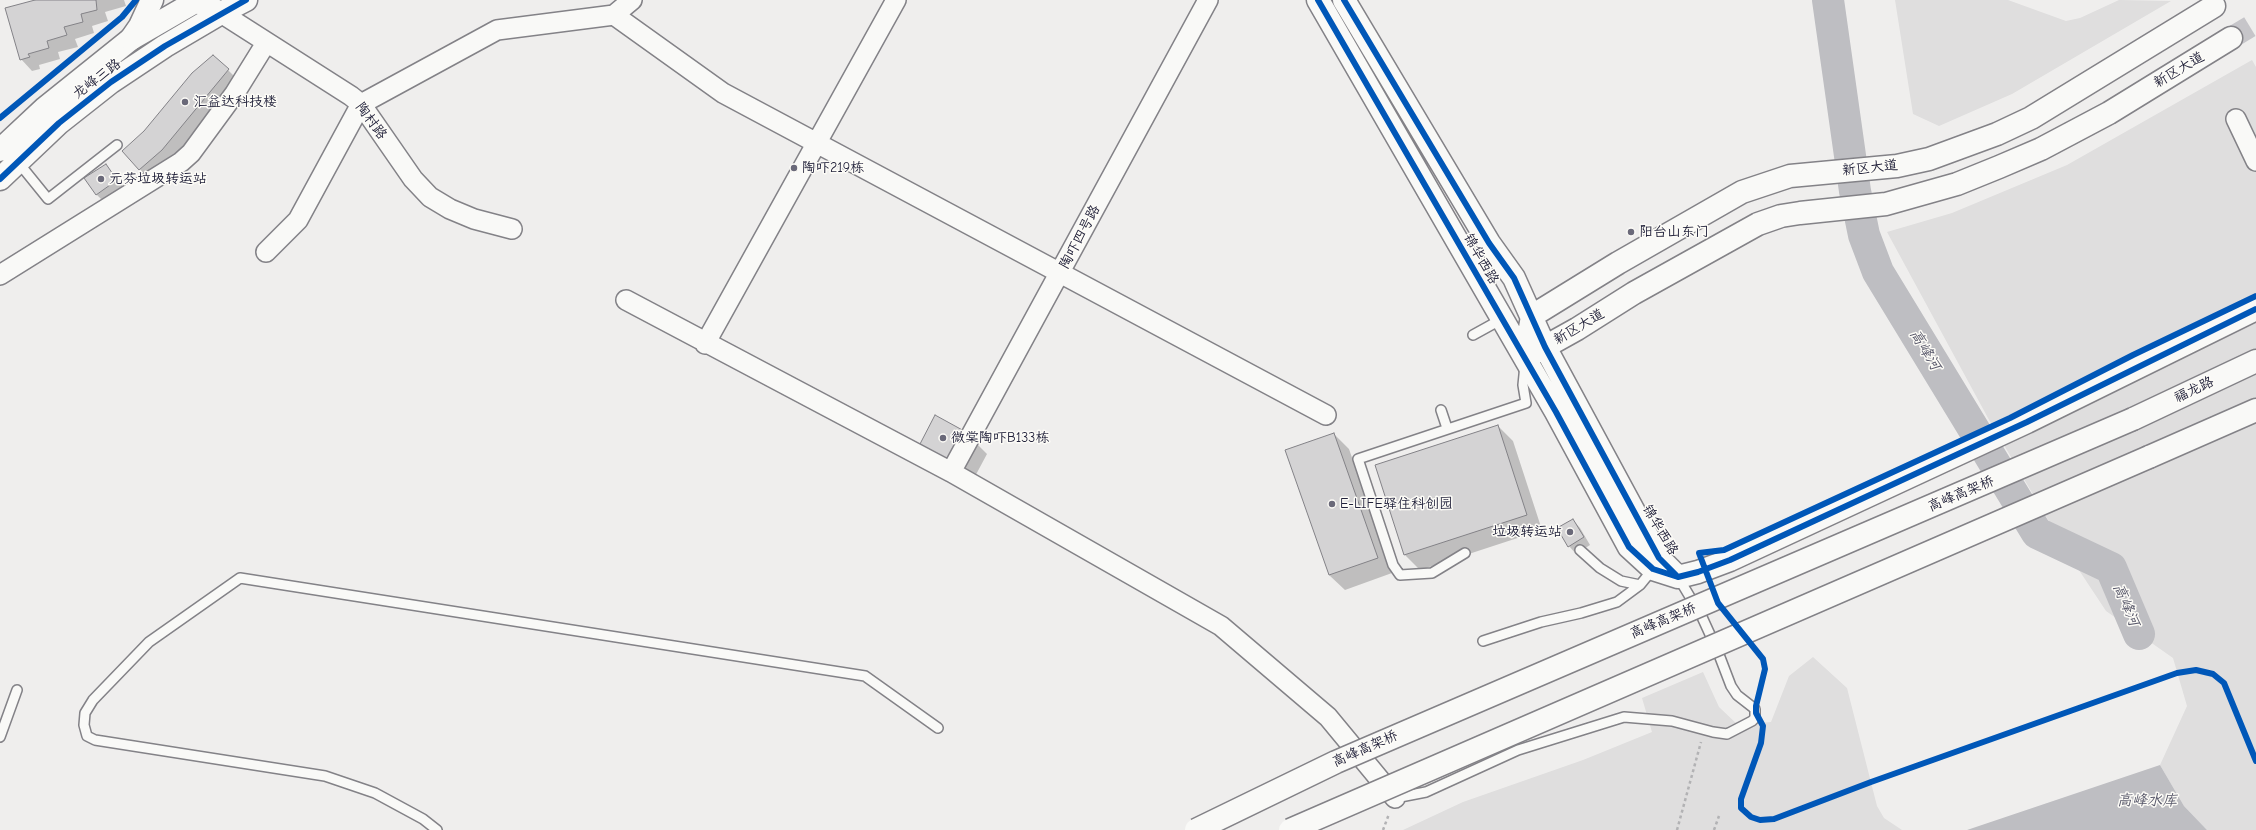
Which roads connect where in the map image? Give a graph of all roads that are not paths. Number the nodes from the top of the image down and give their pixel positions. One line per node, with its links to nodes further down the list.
1 (152, 0): 13 (main road)
2 (246, 0): 10 (main road, 龙峰三路)
3 (632, 0): 11 (street)
4 (896, 0): 18 (street)
5 (1208, 0): 26 (street, 陶吓四号路)
6 (1318, 0): 32 (main road, 锦华西路)
7 (1344, 0): 31 (main road, 锦华西路)
8 (196, 1): 10 (main road); 13 (main road, 龙峰三路)
9 (2214, 6): 25 (main road, 新区大道)
10 (219, 7): 14 (street, 陶村路); 21 (main road, 龙峰三路)
11 (614, 15): 15 (street); 18 (street)
12 (2231, 38): 28 (main road, 新区大道)
13 (131, 39): 19 (main road, 龙峰三路)
14 (266, 43): 15 (street, 陶村路); 27 (street)
15 (361, 104): 23 (street, 陶村路); 24 (street)
16 (2236, 119): 20 (street)
17 (116, 144): 21 (lane)
18 (818, 144): 26 (street); 34 (street)
19 (0, 150)
20 (2256, 161)
21 (18, 162): 22 (main road, 龙峰三路)
22 (0, 179)
23 (512, 229)
24 (266, 252)
25 (1618, 263): 28 (main road); 31 (main road, 新区大道)
26 (1061, 272): 40 (street); 43 (street, 陶吓四号路)
27 (0, 275)
28 (1634, 292): 35 (main road, 新区大道)
29 (626, 300): 34 (street)
30 (2256, 309): 47 (main road)
31 (1532, 316): 35 (main road, 锦华西路); 36 (main road)
32 (1502, 319): 33 (lane); 36 (main road, 锦华西路)
33 (1473, 335)
34 (705, 344): 43 (street)
35 (1545, 347): 36 (main road, 新区大道); 47 (main road, 锦华西路)
36 (1525, 358): 42 (lane); 46 (main road, 锦华西路)
37 (2256, 361): 41 (main road, 福龙路)
38 (1441, 410): 42 (lane)
39 (2256, 410): 56 (main road, bridge)
40 (1326, 415)
41 (2132, 419): 55 (main road, 高峰高架桥, bridge)
42 (1447, 428): 45 (lane)
43 (951, 472): 53 (street)
44 (1580, 550): 48 (lane)
45 (1465, 553)
46 (1653, 569): 47 (main road, 锦华西路); 48 (lane)
47 (1678, 577): 53 (lane)
48 (1640, 586): 49 (lane)
49 (1483, 641)
50 (17, 690): 52 (lane)
51 (938, 728): 54 (lane)
52 (0, 738)
53 (1395, 798)
54 (437, 830)
55 (1196, 830)
56 (1290, 830)

